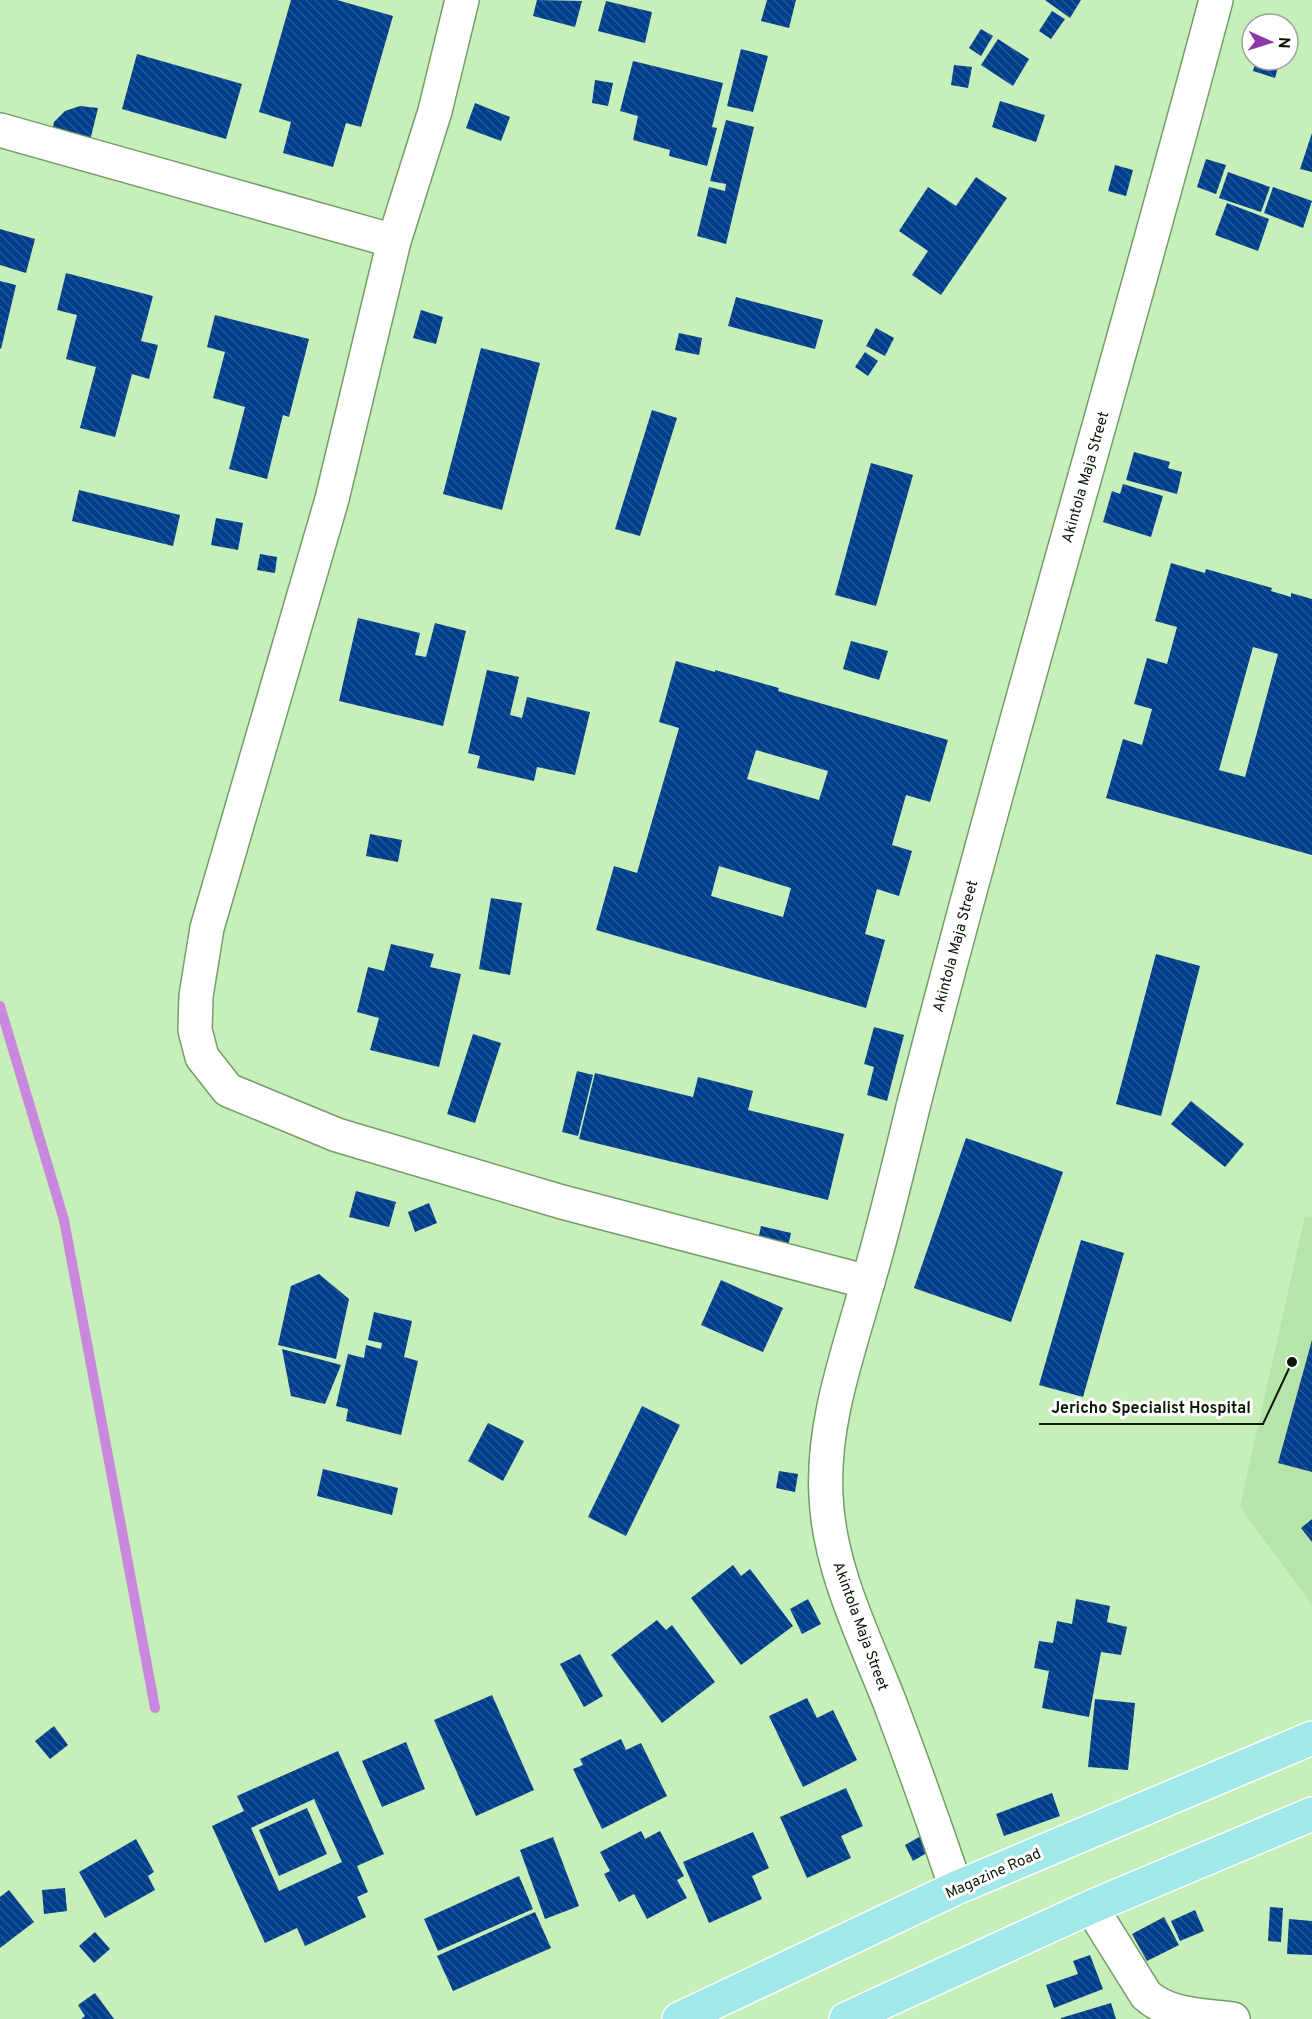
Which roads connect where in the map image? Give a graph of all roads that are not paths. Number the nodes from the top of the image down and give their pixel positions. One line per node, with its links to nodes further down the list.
1 (462, 0): 4 (street)
2 (1216, 0): 5 (street, Akintola Maja Street)
3 (0, 130): 4 (street)
4 (394, 241): 5 (street)
5 (868, 1282): 8 (street, Akintola Maja Street)
6 (1312, 1738): 8 (main road, Magazine Road)
7 (1312, 1814): 9 (main road)
8 (956, 1888): 10 (main road, Magazine Road)
9 (1091, 1907): 11 (main road); 12 (street)
10 (679, 2019)
11 (846, 2019)
12 (1233, 2019)

